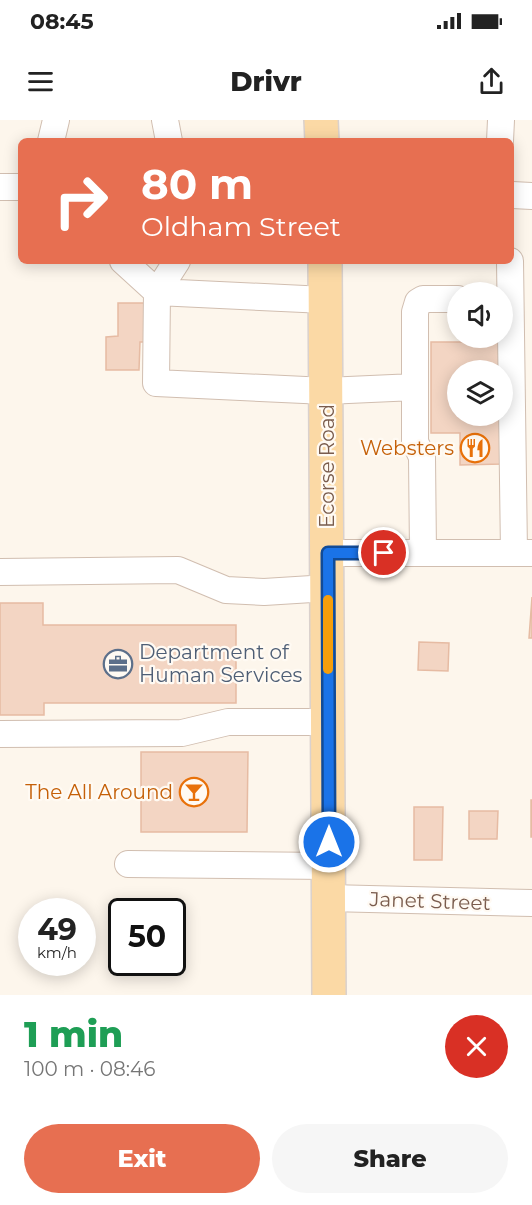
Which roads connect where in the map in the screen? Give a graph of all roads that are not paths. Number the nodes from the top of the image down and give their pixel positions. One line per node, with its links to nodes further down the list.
1 (56, 120): 5 (street)
2 (165, 120): 6 (street)
3 (321, 120): 7 (main road)
4 (501, 120): 8 (street)
5 (52, 138)
6 (168, 138)
7 (322, 138)
8 (500, 138)
9 (0, 187): 10 (street)
10 (18, 187)
11 (514, 195): 12 (street)
12 (532, 196)
13 (126, 264): 18 (street)
14 (175, 264): 18 (street)
15 (325, 264): 20 (main road, Ecorse Road)
16 (510, 264): 17 (street)
17 (508, 282)
18 (157, 292): 20 (street); 24 (street)
19 (447, 299): 23 (street)
20 (325, 300): 24 (main road, Ecorse Road)
21 (513, 324): 22 (street)
22 (522, 358): 27 (street)
23 (415, 387): 24 (street); 26 (street)
24 (326, 392): 25 (main road, Ecorse Road)
25 (328, 553): 26 (street); 29 (main road, Ecorse Road)
26 (423, 553): 27 (street)
27 (523, 553)
28 (0, 572): 29 (street)
29 (328, 588): 30 (main road, Ecorse Road)
30 (328, 722): 31 (street); 33 (main road, Ecorse Road)
31 (0, 734)
32 (128, 864): 33 (street)
33 (329, 866): 34 (main road, Ecorse Road)
34 (329, 898): 35 (street, Janet Street); 36 (main road, Ecorse Road)
35 (532, 903)
36 (329, 995)

